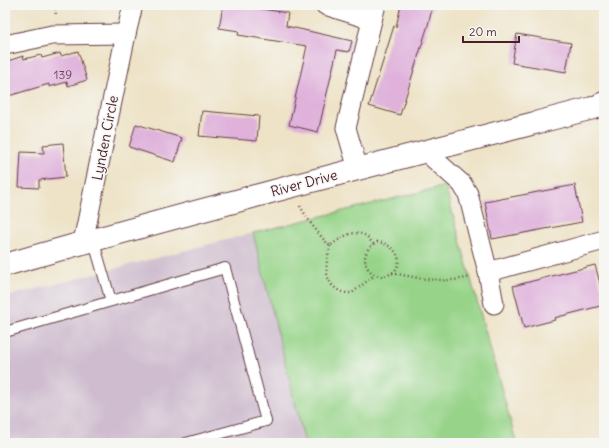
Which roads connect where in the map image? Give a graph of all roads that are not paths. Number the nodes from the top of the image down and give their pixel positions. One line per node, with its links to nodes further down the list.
1 (133, 5): 4 (street, Lynden Circle)
2 (325, 5): 3 (street)
3 (374, 13): 8 (street)
4 (126, 34): 5 (street); 10 (street, Lynden Circle)
5 (5, 45)
6 (604, 103): 7 (main road, River Drive)
7 (425, 151): 8 (main road, River Drive); 12 (street)
8 (358, 169): 10 (main road, River Drive)
9 (604, 240): 12 (street)
10 (88, 241): 11 (main road, River Drive); 13 (lane)
11 (5, 264)
12 (488, 272): 14 (street)
13 (111, 301): 15 (lane); 16 (lane)
14 (494, 304)
15 (5, 332)
16 (186, 443)

